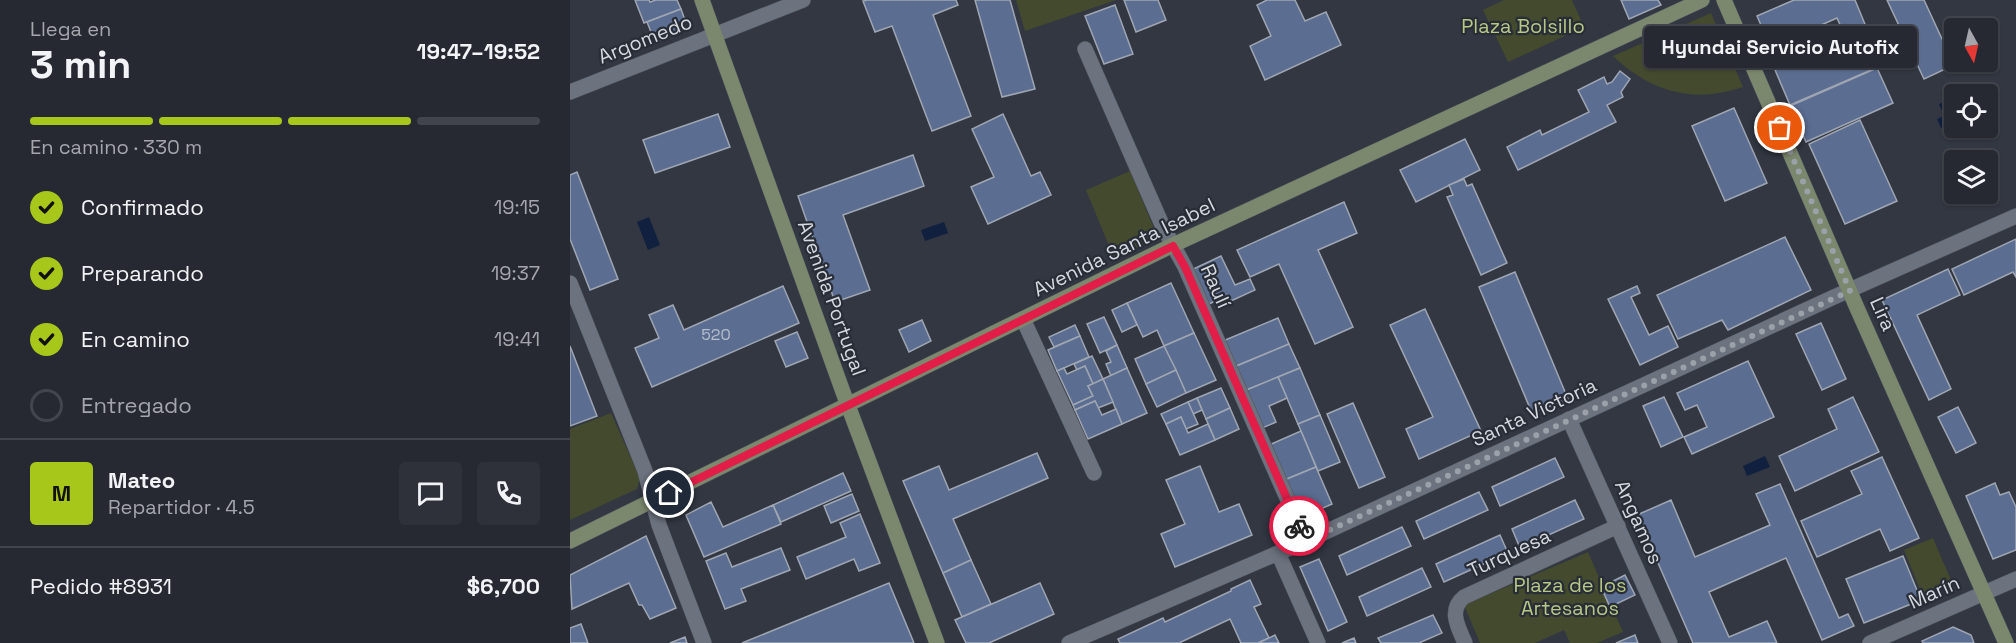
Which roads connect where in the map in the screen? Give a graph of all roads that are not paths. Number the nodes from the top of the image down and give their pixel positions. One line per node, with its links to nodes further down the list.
1 (702, 0): 5 (main road, Avenida Portugal)
2 (803, 0): 5 (street, Argomedo)
3 (1702, 0): 9 (main road, Avenida Santa Isabel)
4 (1724, 0): 11 (main road, Lira)
5 (714, 34): 7 (street, Argomedo); 13 (main road, Avenida Portugal)
6 (1085, 49): 9 (street, Raulí)
7 (570, 92)
8 (2016, 216): 11 (street, Santa Victoria)
9 (1173, 246): 12 (main road, Avenida Santa Isabel); 19 (street, Raulí)
10 (570, 283): 16 (street)
11 (1850, 291): 14 (street, Santa Victoria); 22 (main road, Lira)
12 (1023, 319): 13 (main road, Avenida Santa Isabel); 15 (street)
13 (848, 405): 16 (main road, Avenida Santa Isabel); 24 (main road, Avenida Portugal)
14 (1569, 419): 17 (street, Angamos); 19 (street, Santa Victoria)
15 (1094, 472)
16 (652, 502): 18 (main road, Avenida Santa Isabel); 23 (street)
17 (1618, 526): 27 (street, Turquesa); 28 (street, Angamos)
18 (570, 541)
19 (1306, 541): 20 (street, Santa Victoria)
20 (1278, 553): 25 (street, Santa Victoria); 26 (street)
21 (2016, 579): 22 (street, Marín)
22 (1983, 593): 29 (street, Marín); 30 (main road, Lira)
23 (704, 643)
24 (937, 643)
25 (1069, 643)
26 (1318, 643)
27 (1465, 643)
28 (1670, 643)
29 (1870, 643)
30 (2006, 643)

